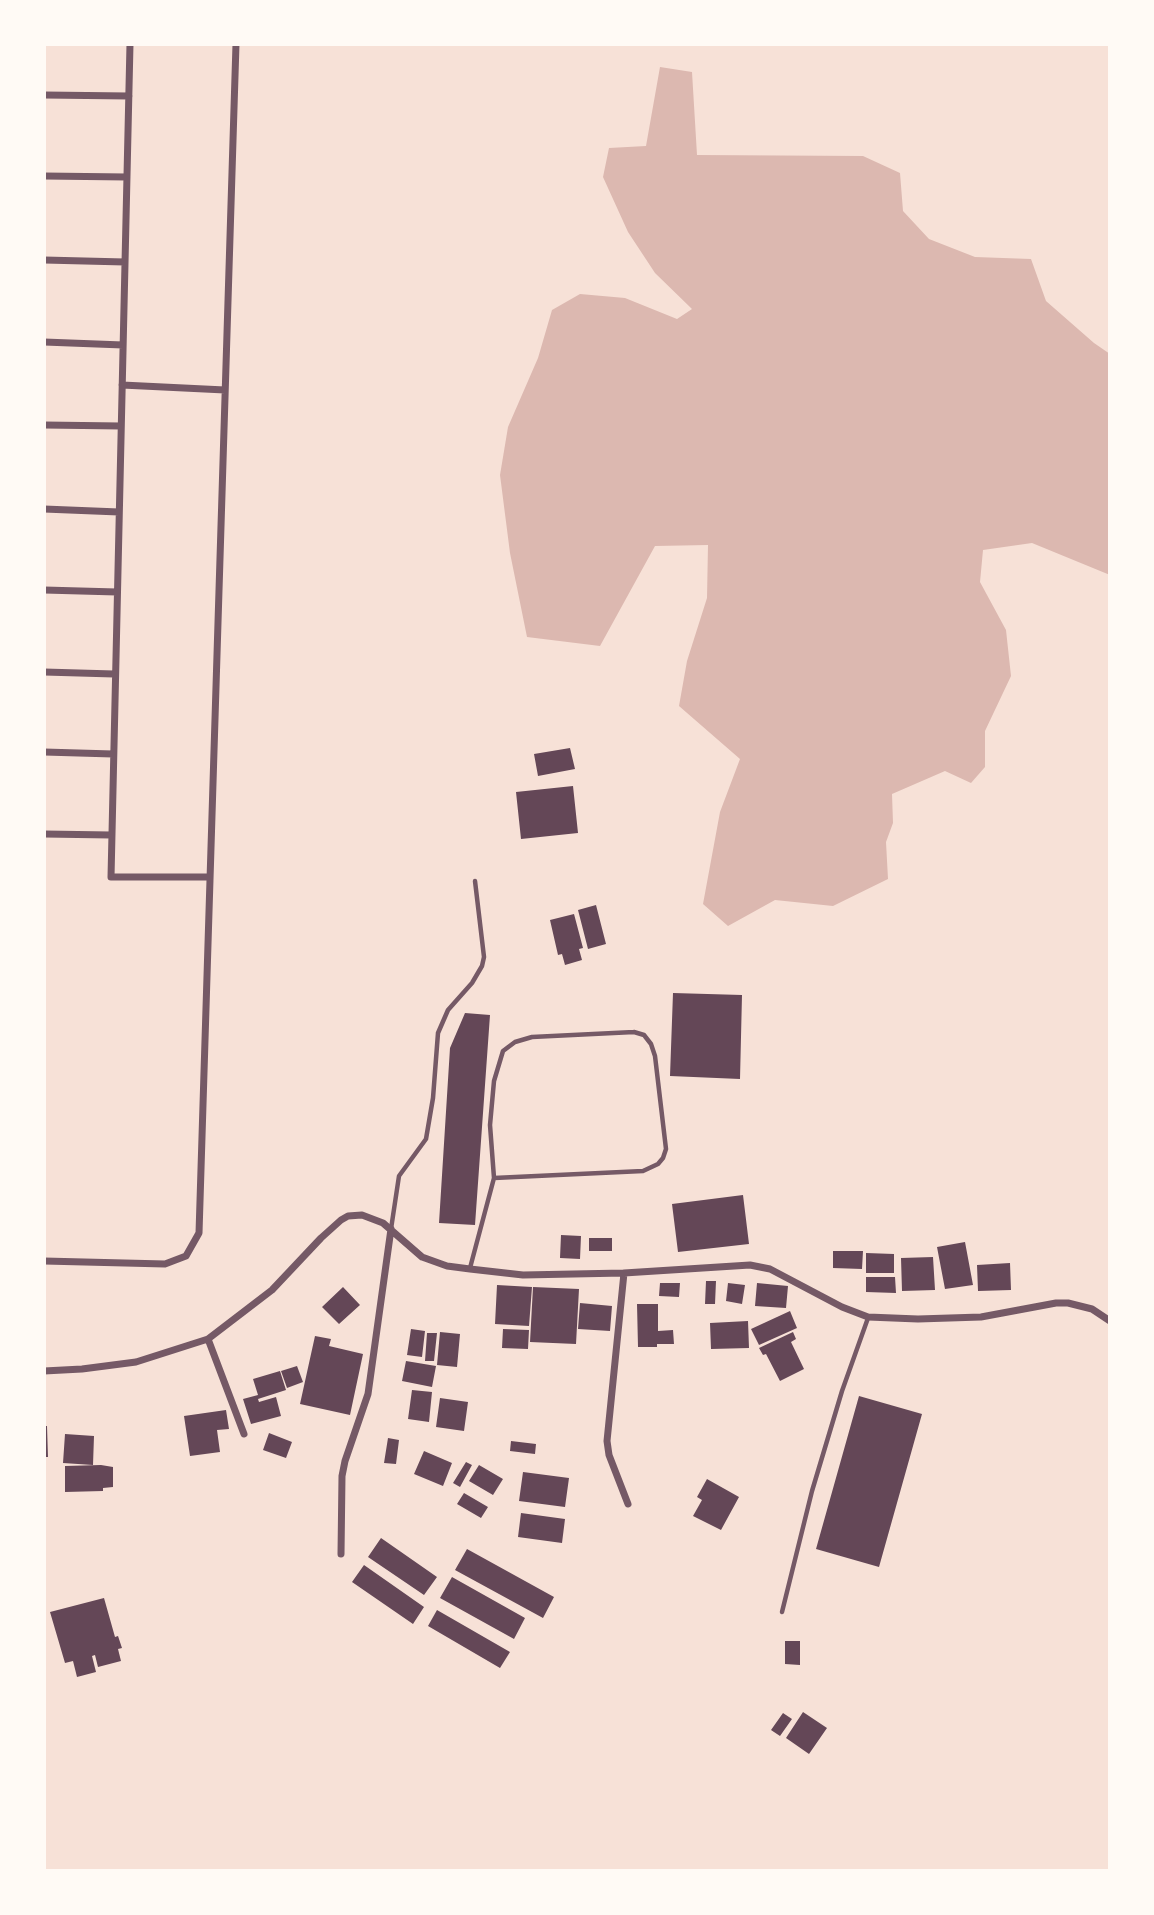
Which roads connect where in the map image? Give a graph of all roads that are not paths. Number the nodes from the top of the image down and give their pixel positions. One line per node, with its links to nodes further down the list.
1 (130, 44): 4 (street)
2 (236, 44): 12 (street)
3 (44, 95): 4 (street)
4 (129, 96): 6 (street)
5 (44, 176): 6 (street)
6 (127, 177): 8 (street)
7 (44, 260): 8 (street)
8 (125, 262): 10 (street)
9 (44, 342): 10 (street)
10 (123, 345): 11 (street)
11 (122, 385): 12 (street); 14 (street)
12 (225, 390): 25 (street)
13 (44, 425): 14 (street)
14 (121, 426): 16 (street)
15 (44, 509): 16 (street)
16 (119, 512): 18 (street)
17 (44, 590): 18 (street)
18 (117, 592): 20 (street)
19 (44, 672): 20 (street)
20 (114, 674): 22 (street)
21 (44, 752): 22 (street)
22 (113, 754): 24 (street)
23 (44, 834): 24 (street)
24 (111, 835): 25 (street)
25 (210, 877): 29 (street)
26 (475, 881): 28 (lane)
27 (494, 1178): 27 (lane); 30 (lane)
28 (391, 1229): 30 (street); 34 (street); 38 (street)
29 (44, 1261)
30 (470, 1269): 31 (street)
31 (624, 1273): 32 (street); 37 (street)
32 (868, 1317): 33 (street); 39 (lane)
33 (1110, 1321)
34 (208, 1339): 35 (street); 36 (street)
35 (44, 1371)
36 (244, 1434)
37 (628, 1504)
38 (341, 1554)
39 (782, 1612)

